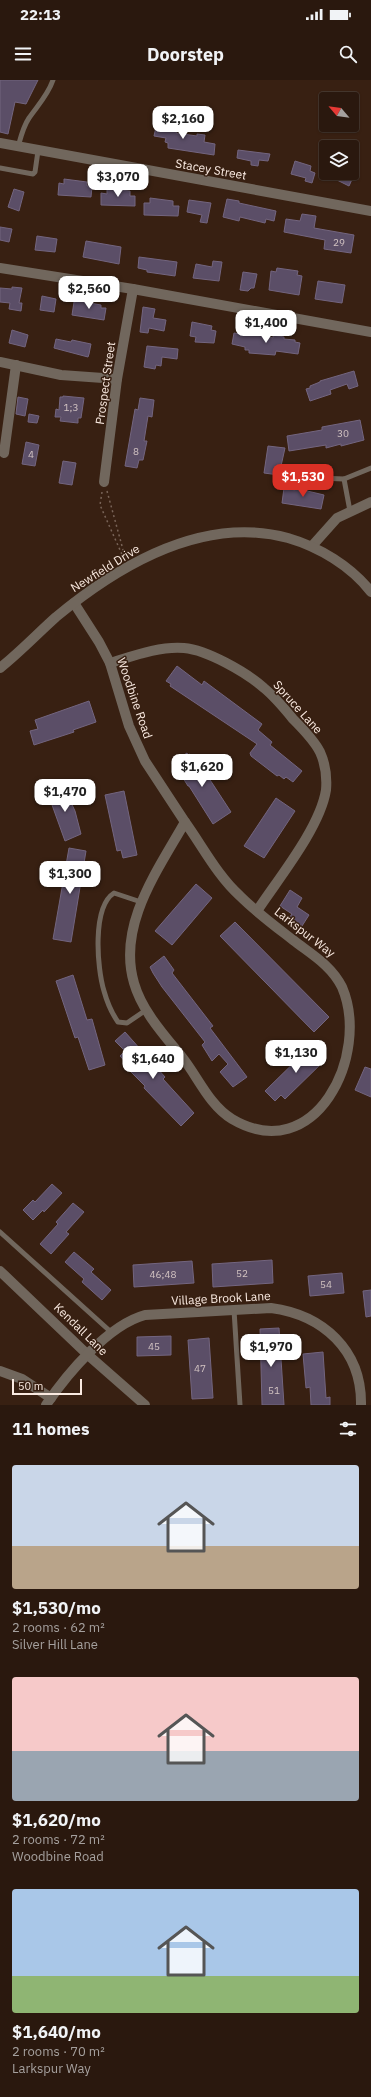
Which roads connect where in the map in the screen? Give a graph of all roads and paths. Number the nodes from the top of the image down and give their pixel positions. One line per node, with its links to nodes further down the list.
1 (53, 80): 3 (lane)
2 (0, 144): 3 (street, Stacey Street)
3 (18, 147): 4 (street, Stacey Street)
4 (38, 151): 5 (lane); 6 (street, Stacey Street)
5 (0, 168)
6 (371, 211)
7 (0, 268): 8 (street)
8 (133, 289): 9 (street); 12 (street, Prospect Street)
9 (371, 332)
10 (0, 362): 11 (street)
11 (16, 365): 12 (street); 13 (street)
12 (117, 379): 17 (street, Prospect Street)
13 (4, 453)
14 (371, 468): 16 (lane)
15 (292, 471): 16 (lane)
16 (344, 479): 19 (lane)
17 (104, 482): 21 (path); 21 (path)
18 (371, 502): 19 (street)
19 (350, 511): 20 (street)
20 (312, 546): 21 (street, Newfield Drive); 22 (street, Newfield Drive)
21 (128, 567): 23 (street, Newfield Drive)
22 (371, 592)
23 (74, 603): 24 (street, Woodbine Road); 25 (street, Newfield Drive)
24 (110, 663): 26 (street, Woodbine Road); 28 (street, Spruce Lane)
25 (0, 668)
26 (184, 822): 27 (street, Larkspur Way); 28 (street, Larkspur Way)
27 (141, 902): 29 (street, Larkspur Way); 29 (lane)
28 (257, 911): 29 (street, Larkspur Way)
29 (146, 1010)
30 (0, 1232): 33 (lane)
31 (0, 1271): 34 (street, Kendall Lane)
32 (234, 1310): 33 (street, Village Brook Lane); 38 (lane); 39 (street, Village Brook Lane)
33 (111, 1332): 34 (street, Village Brook Lane)
34 (88, 1355): 36 (street, Village Brook Lane); 37 (street, Kendall Lane)
35 (0, 1371): 36 (street)
36 (49, 1402)
37 (145, 1405)
38 (240, 1405)
39 (361, 1405)

